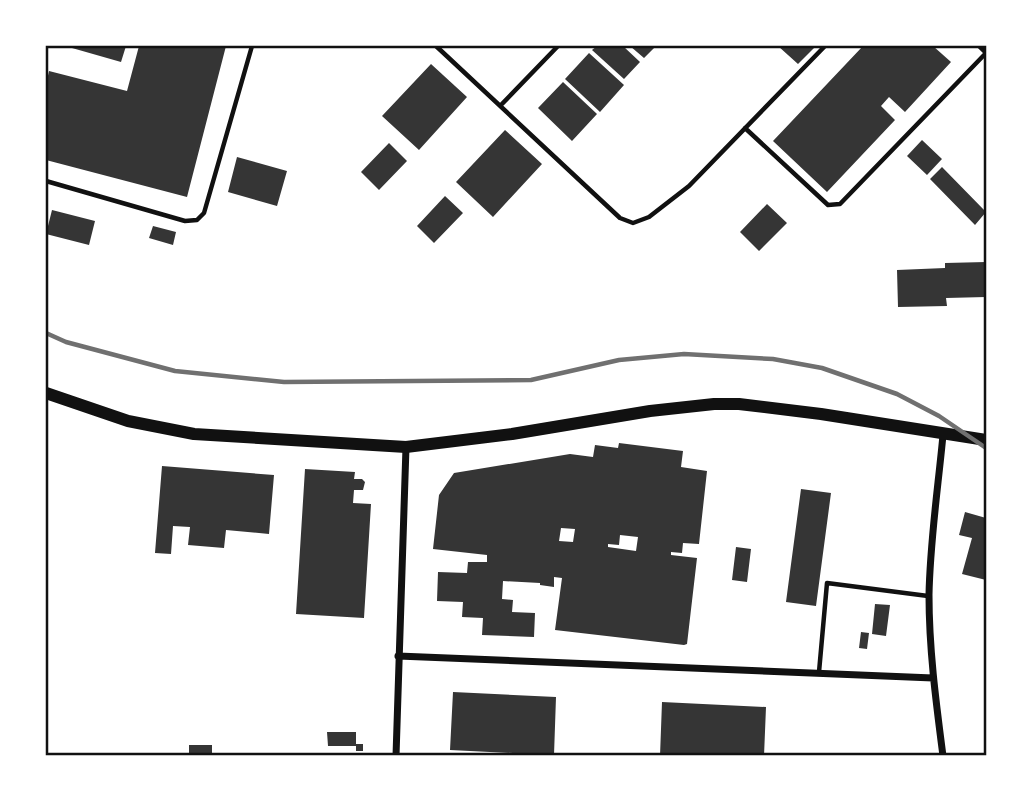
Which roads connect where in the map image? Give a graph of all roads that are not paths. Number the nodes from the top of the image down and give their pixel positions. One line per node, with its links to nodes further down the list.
1 (252, 46): 8 (lane)
2 (436, 46): 6 (lane)
3 (558, 46): 6 (lane)
4 (825, 46): 7 (lane)
5 (979, 46): 7 (lane)
6 (500, 106): 7 (lane)
7 (745, 128)
8 (46, 181)
9 (46, 393): 12 (main road)
10 (943, 435): 11 (main road); 12 (main road); 13 (street)
11 (985, 439)
12 (406, 447): 14 (street)
13 (929, 596): 15 (lane); 16 (street)
14 (398, 656): 15 (street); 17 (street)
15 (819, 672): 16 (street)
16 (933, 678): 18 (street)
17 (396, 755)
18 (943, 755)

